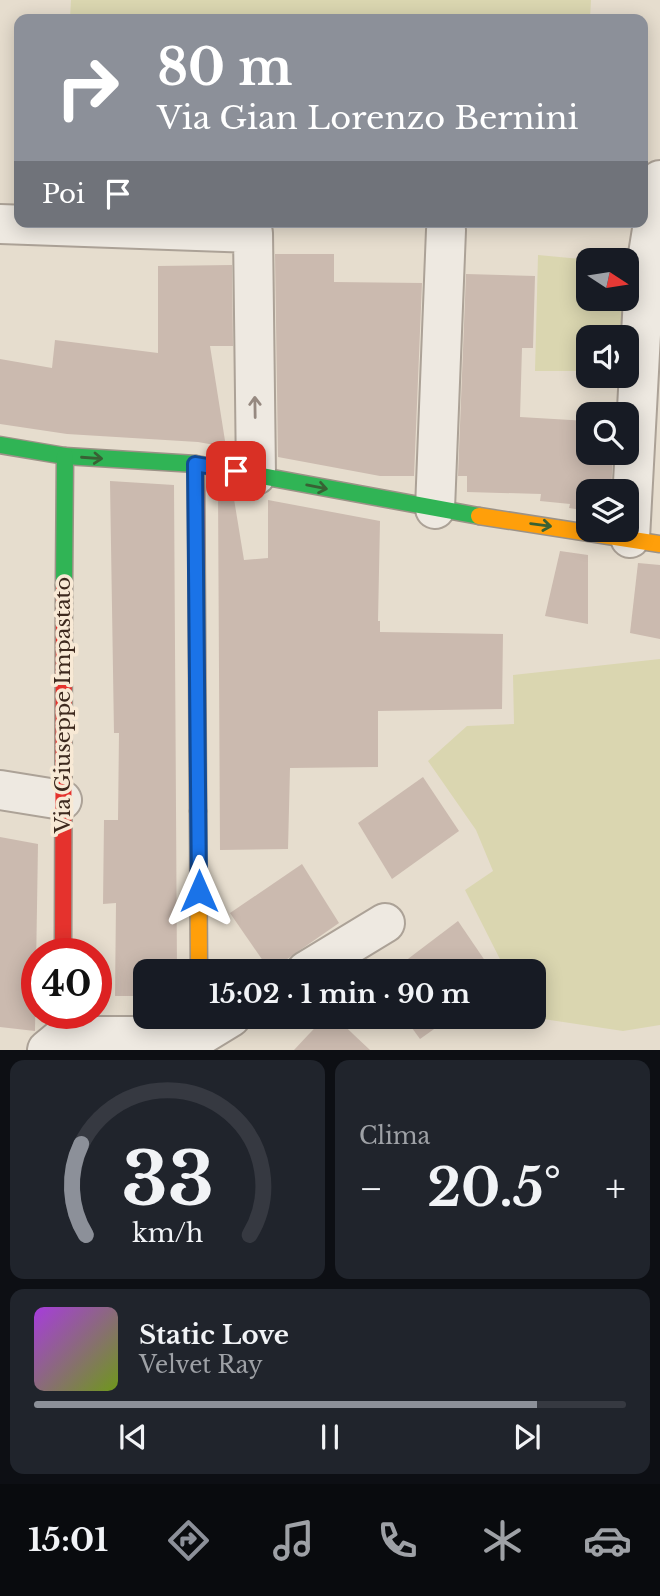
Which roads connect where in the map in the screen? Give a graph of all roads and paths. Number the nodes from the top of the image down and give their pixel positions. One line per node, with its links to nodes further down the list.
1 (660, 180): 9 (street)
2 (112, 228): 7 (street, one-way to 2)
3 (446, 230): 8 (street)
4 (0, 445): 5 (street)
5 (65, 456): 6 (street, one-way to 6); 11 (street, Via Giuseppe Impastato)
6 (195, 464): 7 (street); 14 (street)
7 (256, 475): 8 (street, one-way to 8)
8 (435, 509): 9 (street, one-way to 9)
9 (645, 541)
10 (0, 790): 11 (street)
11 (62, 800): 13 (street, Via Giuseppe Impastato)
12 (385, 923): 15 (street)
13 (63, 938)
14 (200, 959)
15 (326, 959)
16 (209, 1030): 17 (street)
17 (60, 1037)

